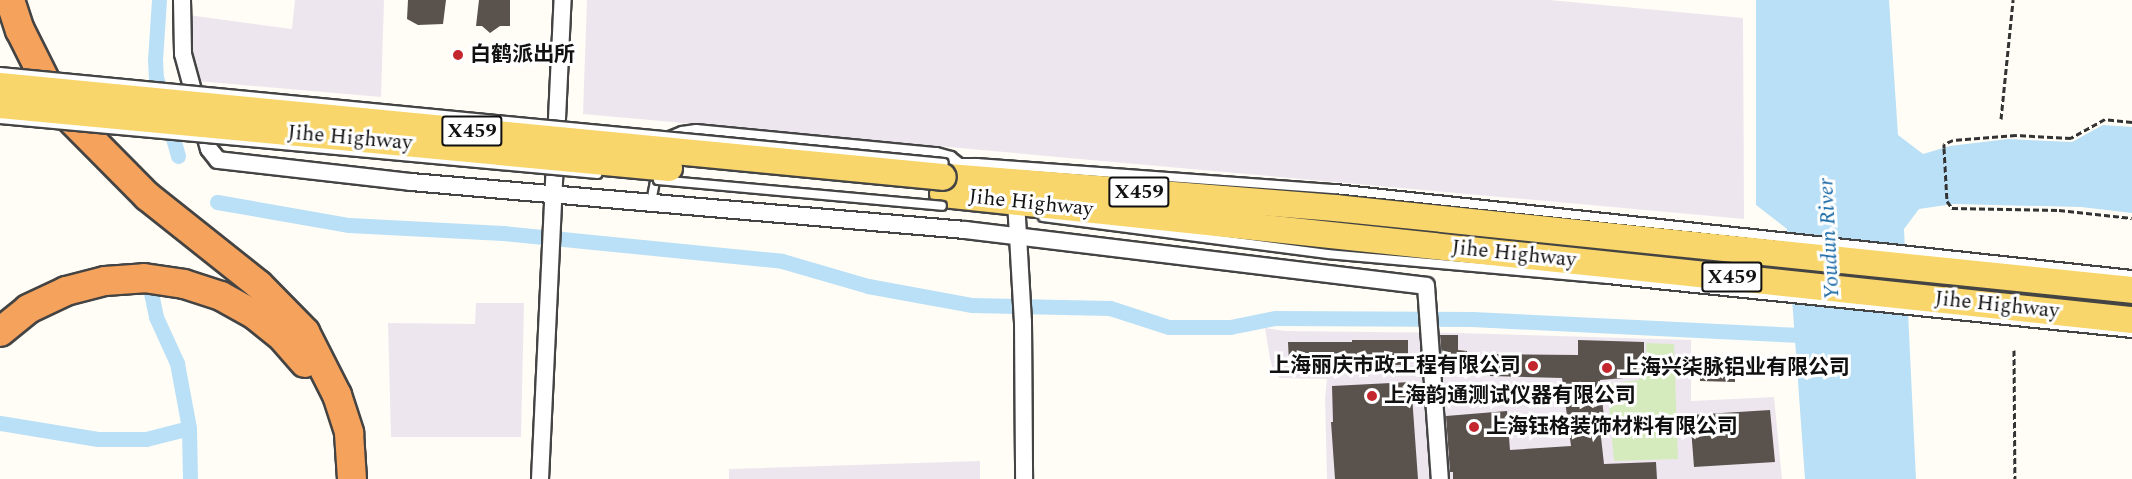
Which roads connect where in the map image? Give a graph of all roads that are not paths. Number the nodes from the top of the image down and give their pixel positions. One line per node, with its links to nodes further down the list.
1 (10, 0): 23 (highway)
2 (182, 0): 11 (street)
3 (563, 0): 11 (street)
4 (0, 72): 10 (lane, bridge)
5 (0, 86): 10 (main road, Jihe Highway / X459, bridge)
6 (0, 105): 10 (main road, Jihe Highway / X459, bridge)
7 (0, 119): 8 (lane, bridge)
8 (608, 175)
9 (644, 178): 10 (lane, bridge)
10 (947, 185): 12 (main road, Jihe Highway / X459); 13 (lane); 14 (main road, Jihe Highway / X459)
11 (553, 193): 13 (street); 24 (street)
12 (1335, 199): 17 (lane); 18 (main road, Jihe Highway / X459)
13 (651, 202): 15 (street)
14 (1012, 209): 15 (street); 16 (main road, Jihe Highway / X459)
15 (1017, 236): 25 (street); 26 (street)
16 (1330, 245): 19 (main road, Jihe Highway / X459); 21 (lane)
17 (2132, 275)
18 (2132, 290)
19 (2132, 320)
20 (0, 332): 22 (highway)
21 (2132, 333)
22 (339, 479)
23 (352, 479)
24 (540, 479)
25 (1024, 479)
26 (1440, 479)

